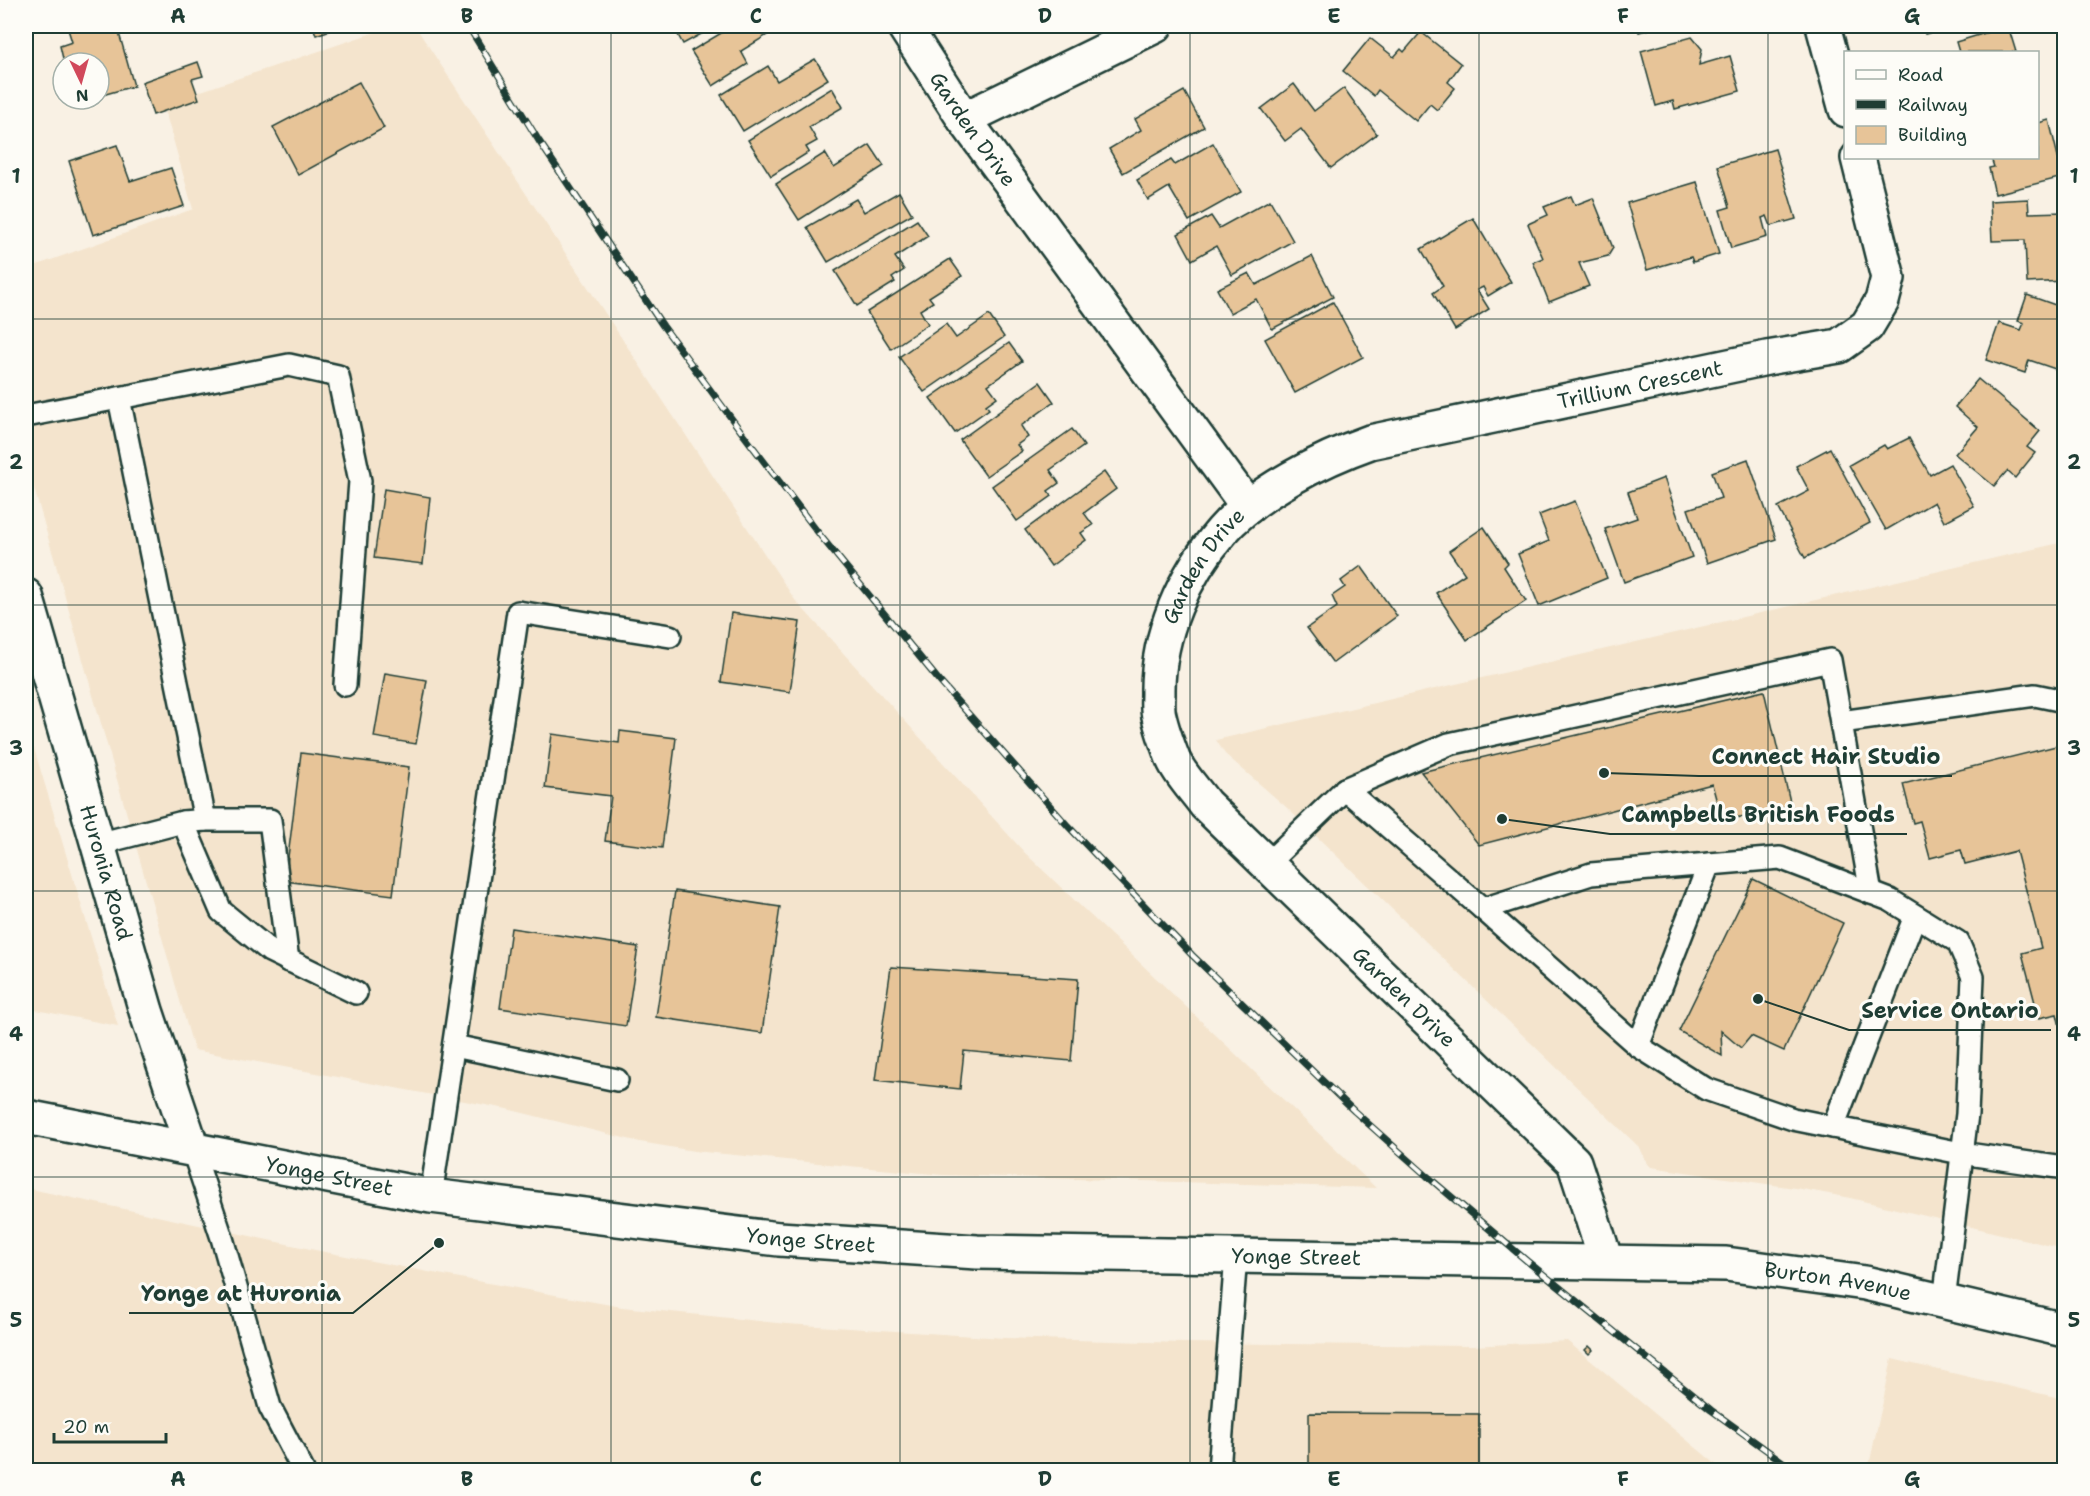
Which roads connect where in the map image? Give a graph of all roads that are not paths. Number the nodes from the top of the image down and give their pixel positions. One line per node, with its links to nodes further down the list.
1 (904, 26): 5 (street, Garden Drive)
2 (1155, 26): 5 (street)
3 (1823, 26): 4 (street)
4 (1844, 106)
5 (964, 119): 9 (street, Garden Drive)
6 (1858, 159): 9 (street, Trillium Crescent)
7 (119, 398): 8 (lane); 12 (lane); 16 (lane)
8 (26, 416)
9 (1248, 507): 19 (street, Garden Drive)
10 (26, 596): 18 (street, Huronia Road)
11 (670, 636): 26 (lane)
12 (345, 685)
13 (2064, 701): 14 (lane)
14 (1841, 722): 15 (lane); 21 (lane)
15 (1345, 789): 19 (lane); 22 (lane)
16 (205, 820): 17 (lane); 24 (lane)
17 (183, 822): 18 (lane); 24 (lane)
18 (98, 844): 31 (street, Huronia Road)
19 (1267, 864): 36 (street, Garden Drive)
20 (1709, 864): 21 (lane); 22 (lane); 27 (lane)
21 (1871, 893): 23 (lane)
22 (1483, 909): 27 (lane)
23 (1915, 916): 30 (lane); 32 (lane)
24 (288, 960): 25 (lane)
25 (356, 993)
26 (454, 1046): 28 (lane); 34 (lane)
27 (1638, 1046): 30 (lane)
28 (616, 1080)
29 (26, 1117): 31 (street, Yonge Street)
30 (1833, 1127): 32 (lane)
31 (192, 1148): 34 (street, Yonge Street); 39 (lane)
32 (1961, 1153): 33 (lane); 37 (lane)
33 (2064, 1168)
34 (431, 1196): 35 (street, Yonge Street)
35 (1236, 1256): 36 (street, Yonge Street); 40 (lane)
36 (1606, 1261): 37 (street, Burton Avenue)
37 (1944, 1301): 38 (street, Burton Avenue)
38 (2064, 1330)
39 (303, 1470)
40 (1219, 1470)

